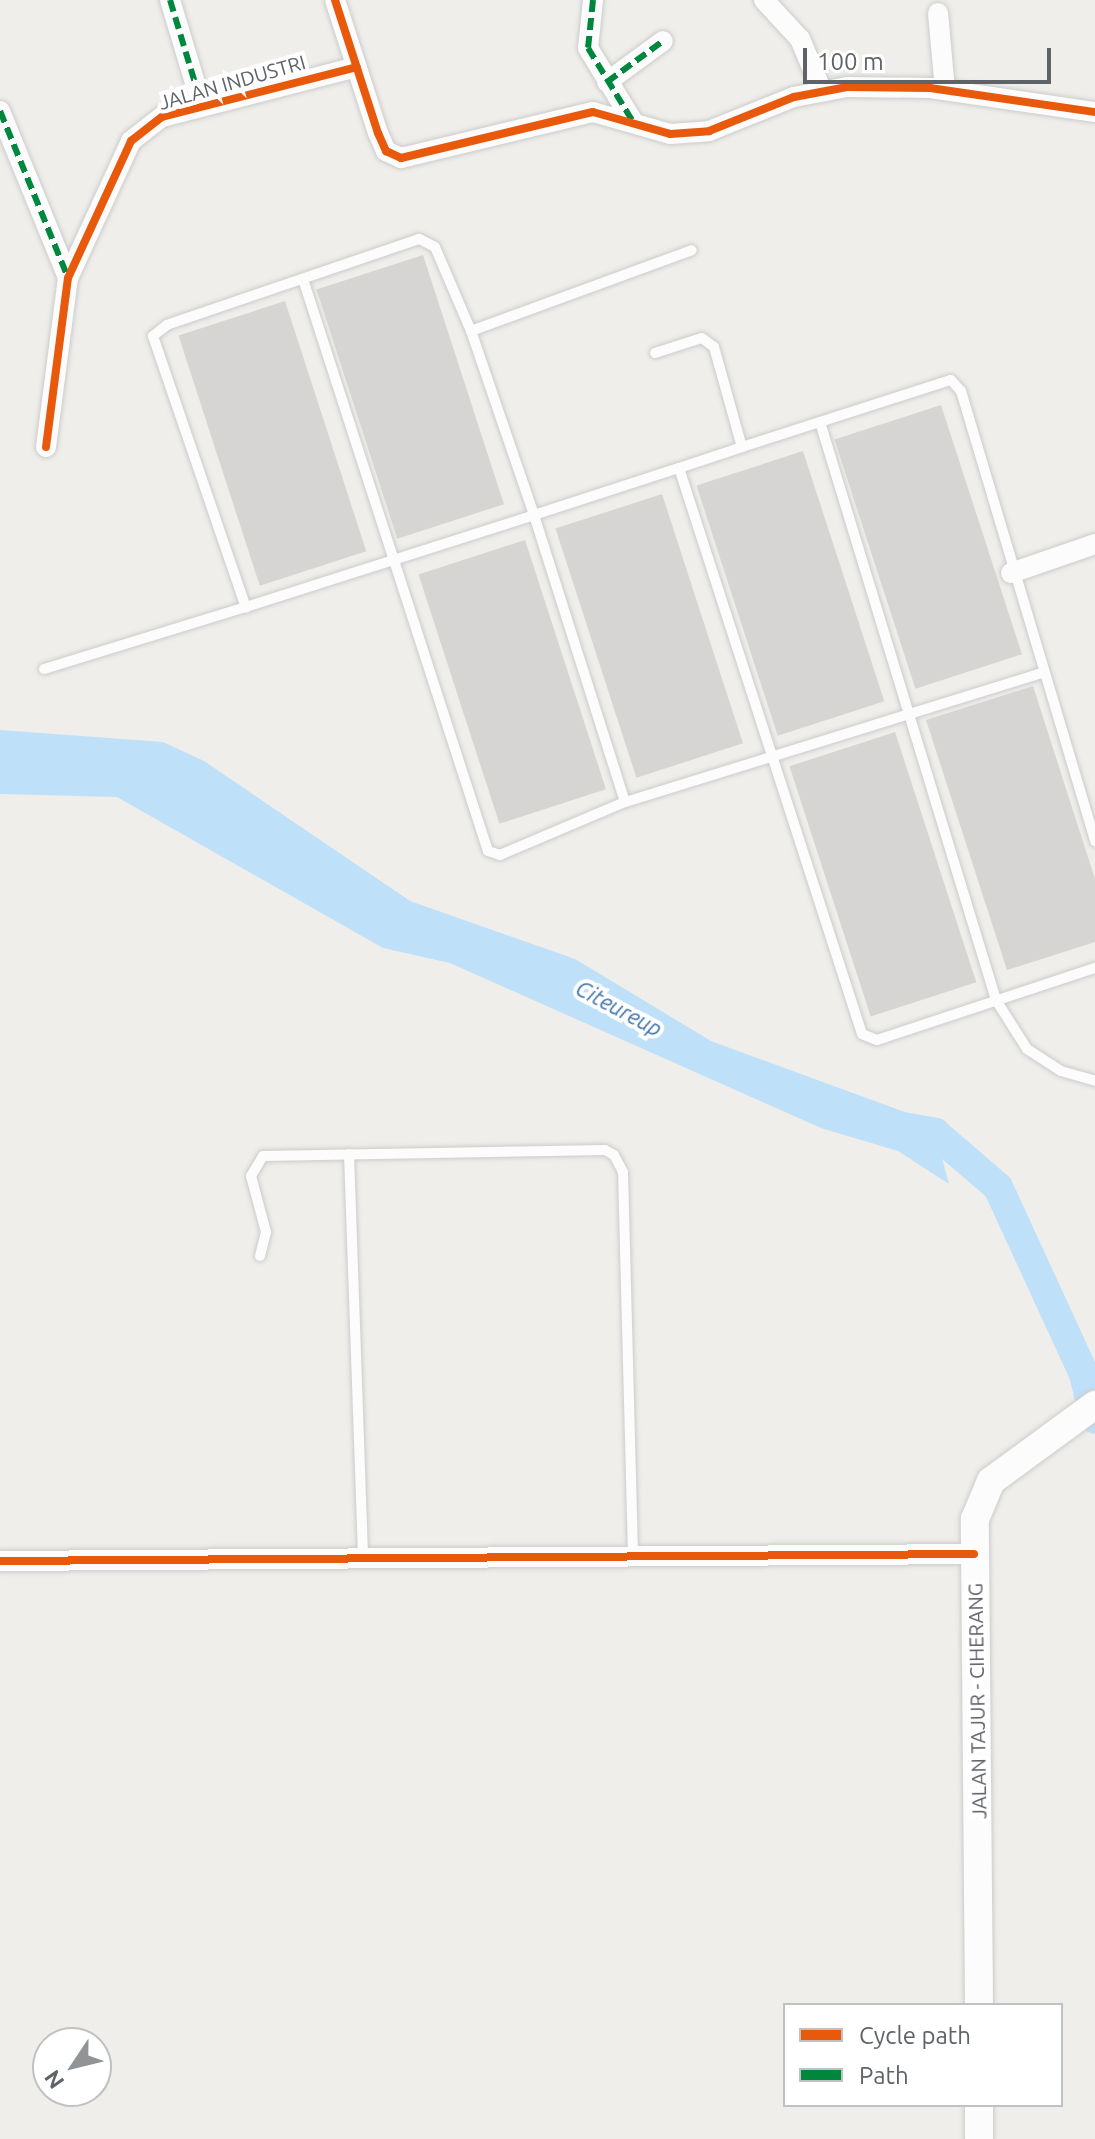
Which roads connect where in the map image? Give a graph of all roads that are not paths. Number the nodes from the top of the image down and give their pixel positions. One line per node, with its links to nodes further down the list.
1 (170, 0): 11 (street)
2 (335, 0): 7 (street)
3 (593, 0): 8 (street)
4 (764, 0): 9 (street)
5 (938, 13): 10 (street)
6 (663, 41): 8 (street)
7 (357, 67): 11 (street, JALAN INDUSTRI); 14 (street)
8 (607, 82): 14 (street)
9 (821, 89): 10 (street); 14 (street)
10 (945, 90): 13 (street)
11 (202, 106): 16 (street, JALAN INDUSTRI)
12 (0, 111): 16 (street)
13 (1095, 112)
14 (632, 120)
15 (692, 250): 18 (lane)
16 (68, 278): 21 (street)
17 (303, 279): 18 (lane); 26 (lane); 28 (lane)
18 (471, 331): 24 (lane)
19 (655, 353): 22 (lane)
20 (820, 422): 22 (lane); 27 (lane); 31 (lane)
21 (46, 447)
22 (742, 447): 23 (lane)
23 (679, 468): 24 (lane); 32 (lane)
24 (534, 515): 26 (lane); 33 (lane)
25 (1095, 544): 27 (street)
26 (392, 560): 28 (lane); 33 (lane)
27 (1011, 573): 30 (lane)
28 (246, 607): 29 (lane)
29 (44, 669)
30 (1042, 673): 31 (lane); 34 (lane)
31 (910, 710): 32 (lane); 36 (lane)
32 (772, 756): 33 (lane); 36 (lane)
33 (625, 802)
34 (1095, 841)
35 (1095, 968): 36 (lane)
36 (996, 1000): 37 (lane)
37 (1095, 1081)
38 (349, 1154): 39 (lane); 42 (lane); 44 (lane)
39 (260, 1256)
40 (1095, 1405): 41 (main road, JALAN TAJUR - CIHERANG)
41 (974, 1554): 42 (street); 45 (main road, JALAN TAJUR - CIHERANG)
42 (633, 1556): 44 (street)
43 (0, 1561): 44 (street)
44 (363, 1561)
45 (979, 2003)
46 (979, 2107): 47 (main road)
47 (979, 2139)

